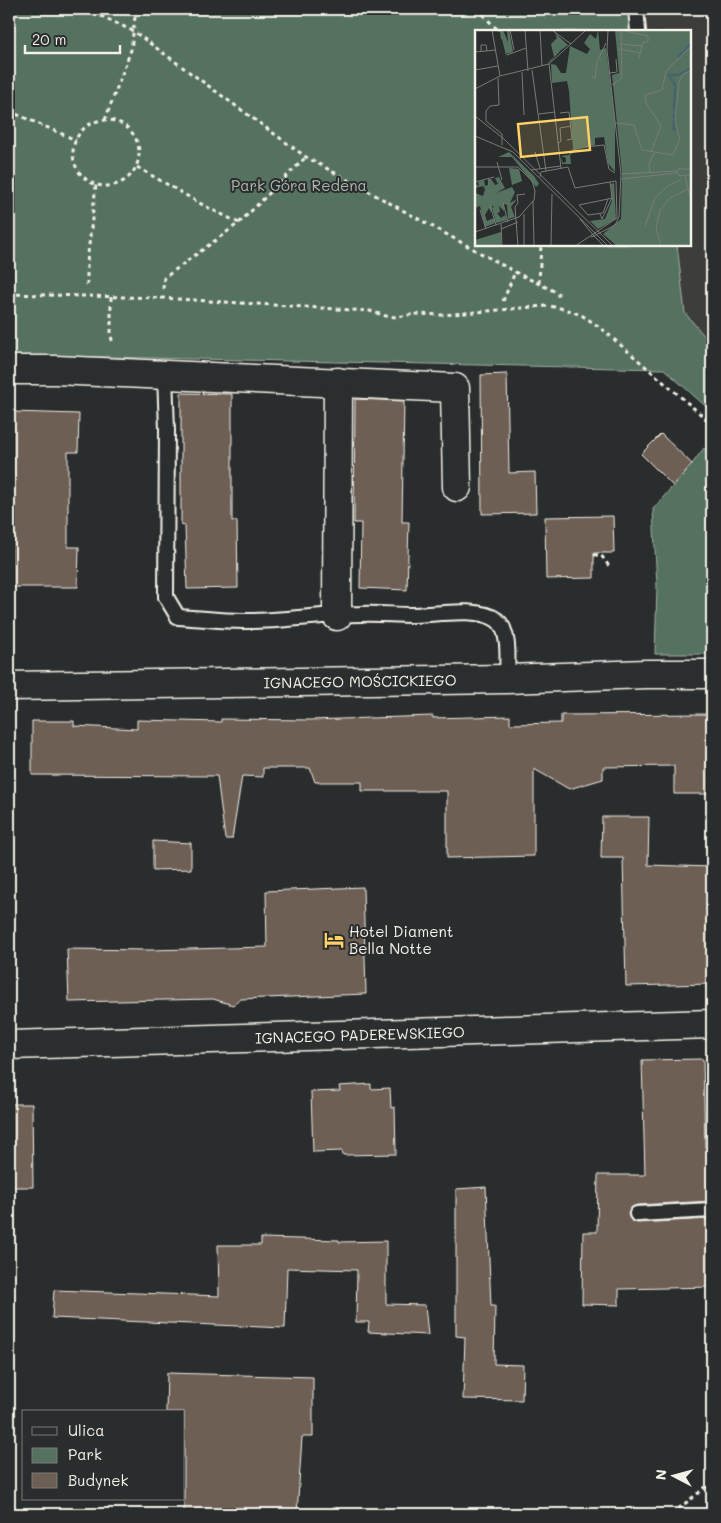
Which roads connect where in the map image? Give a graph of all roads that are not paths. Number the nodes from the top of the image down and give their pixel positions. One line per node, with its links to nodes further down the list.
1 (636, 9): 2 (lane)
2 (638, 30)
3 (9, 370): 4 (street)
4 (165, 375): 5 (street); 7 (lane)
5 (338, 382): 6 (street); 7 (street)
6 (457, 487)
7 (337, 616): 9 (lane)
8 (712, 674): 9 (street, IGNACEGO MOŚCICKIEGO)
9 (507, 679): 10 (street, IGNACEGO MOŚCICKIEGO)
10 (9, 686)
11 (712, 1024): 12 (street, IGNACEGO PADEREWSKIEGO)
12 (9, 1045)
13 (712, 1210): 14 (lane)
14 (637, 1214)

